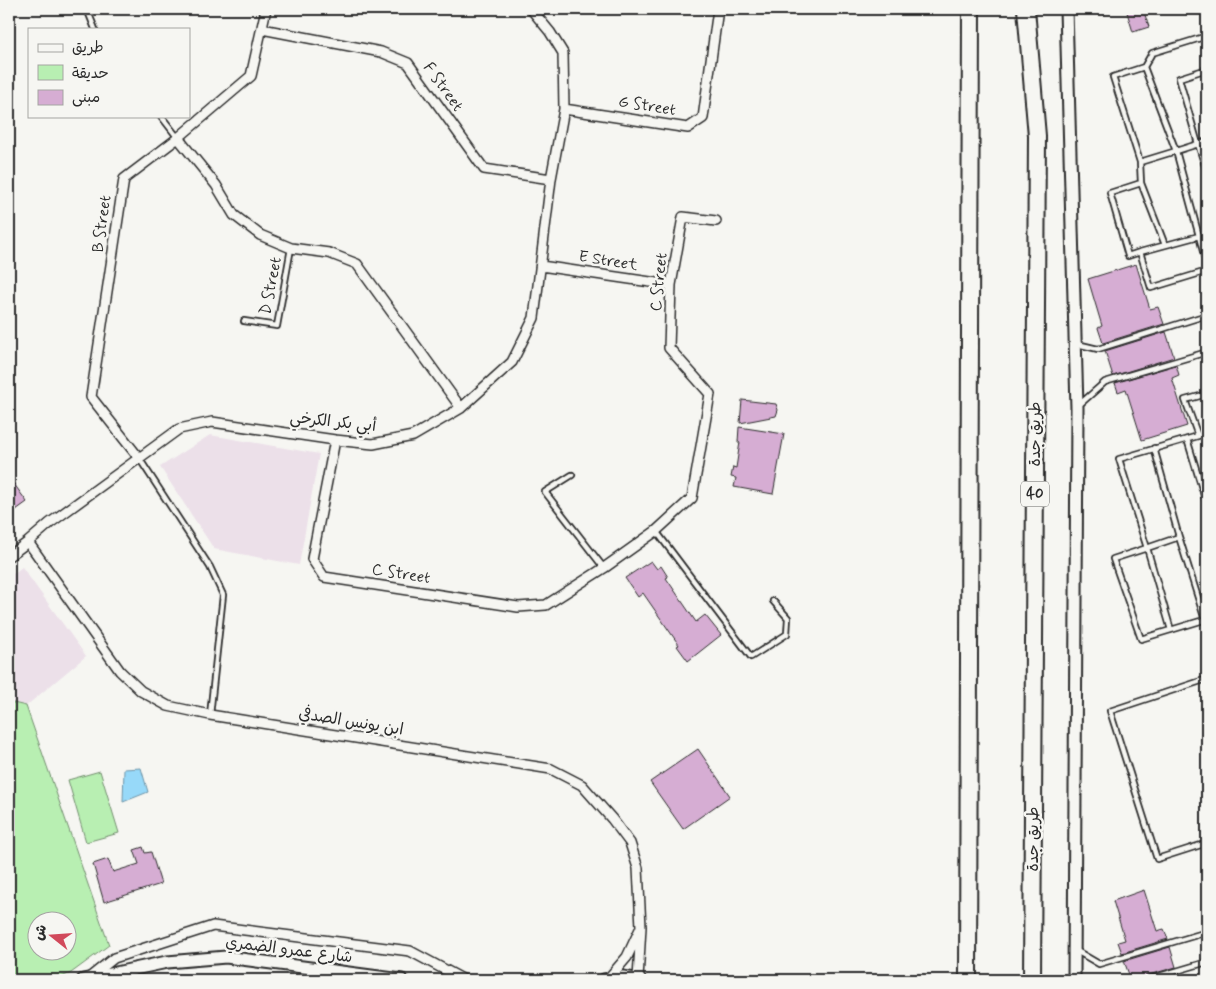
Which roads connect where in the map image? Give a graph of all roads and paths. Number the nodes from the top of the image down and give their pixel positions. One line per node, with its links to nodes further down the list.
1 (88, 9): 8 (lane)
2 (266, 9): 9 (street, B Street)
3 (718, 9): 13 (street, G Street)
4 (971, 9): 68 (highway)
5 (1026, 9): 69 (highway, طريق جدة / 40)
6 (1066, 9): 34 (street)
7 (535, 10): 13 (street, أبي بكر الكرخي)
8 (95, 28)
9 (262, 29): 15 (street, B Street); 21 (street, F Street)
10 (1207, 36): 11 (lane)
11 (1144, 67): 18 (lane); 19 (lane)
12 (1207, 69): 17 (lane)
13 (564, 109): 21 (street, أبي بكر الكرخي)
14 (163, 118): 15 (lane)
15 (178, 138): 27 (street); 44 (street, B Street)
16 (1207, 141): 17 (lane)
17 (1198, 144): 18 (lane); 20 (lane)
18 (1176, 151): 19 (lane); 25 (lane)
19 (1140, 162): 22 (lane)
20 (1207, 172)
21 (551, 179): 29 (street, أبي بكر الكرخي)
22 (1142, 183): 26 (lane); 28 (lane)
23 (716, 221): 31 (street, C Street)
24 (1207, 234): 25 (lane)
25 (1199, 236): 26 (lane); 30 (lane)
26 (1165, 245): 28 (lane)
27 (291, 248): 33 (lane, D Street); 37 (street)
28 (1140, 252): 30 (lane)
29 (541, 266): 31 (street, E Street); 37 (street, أبي بكر الكرخي)
30 (1207, 269)
31 (671, 285): 47 (street, C Street)
32 (1207, 315): 34 (lane)
33 (244, 321)
34 (1074, 344): 38 (street)
35 (1207, 352): 38 (lane)
36 (1207, 394): 40 (lane)
37 (461, 408): 42 (street, أبي بكر الكرخي)
38 (1077, 408): 61 (street)
39 (1207, 433): 40 (lane)
40 (1198, 436): 41 (lane)
41 (1187, 439): 43 (lane); 46 (lane)
42 (335, 440): 44 (street, أبي بكر الكرخي); 52 (street, C Street)
43 (1154, 448): 48 (lane); 50 (lane)
44 (139, 458): 49 (street, أبي بكر الكرخي); 57 (lane)
45 (572, 475): 52 (lane)
46 (1207, 505)
47 (656, 532): 52 (street, C Street); 53 (lane)
48 (1179, 537): 50 (lane); 54 (lane)
49 (28, 542): 51 (street, أبي بكر الكرخي); 57 (street, ابن يونس الصدفي)
50 (1147, 548): 55 (lane); 55 (lane)
51 (9, 556)
52 (604, 568)
53 (773, 601)
54 (1206, 620): 55 (lane)
55 (1171, 630)
56 (1207, 680): 58 (lane)
57 (210, 715): 59 (street, ابن يونس الصدفي)
58 (1207, 843)
59 (641, 927): 66 (street); 67 (street, ابن يونس الصدفي)
60 (1207, 932): 61 (lane)
61 (1074, 949): 70 (street)
62 (1207, 962): 71 (lane)
63 (86, 979): 64 (street, شارع عمرو الضمري); 65 (street)
64 (402, 980)
65 (464, 980)
66 (606, 980): 67 (street)
67 (639, 980)
68 (968, 980)
69 (1032, 980)
70 (1074, 980)
71 (1146, 980)

